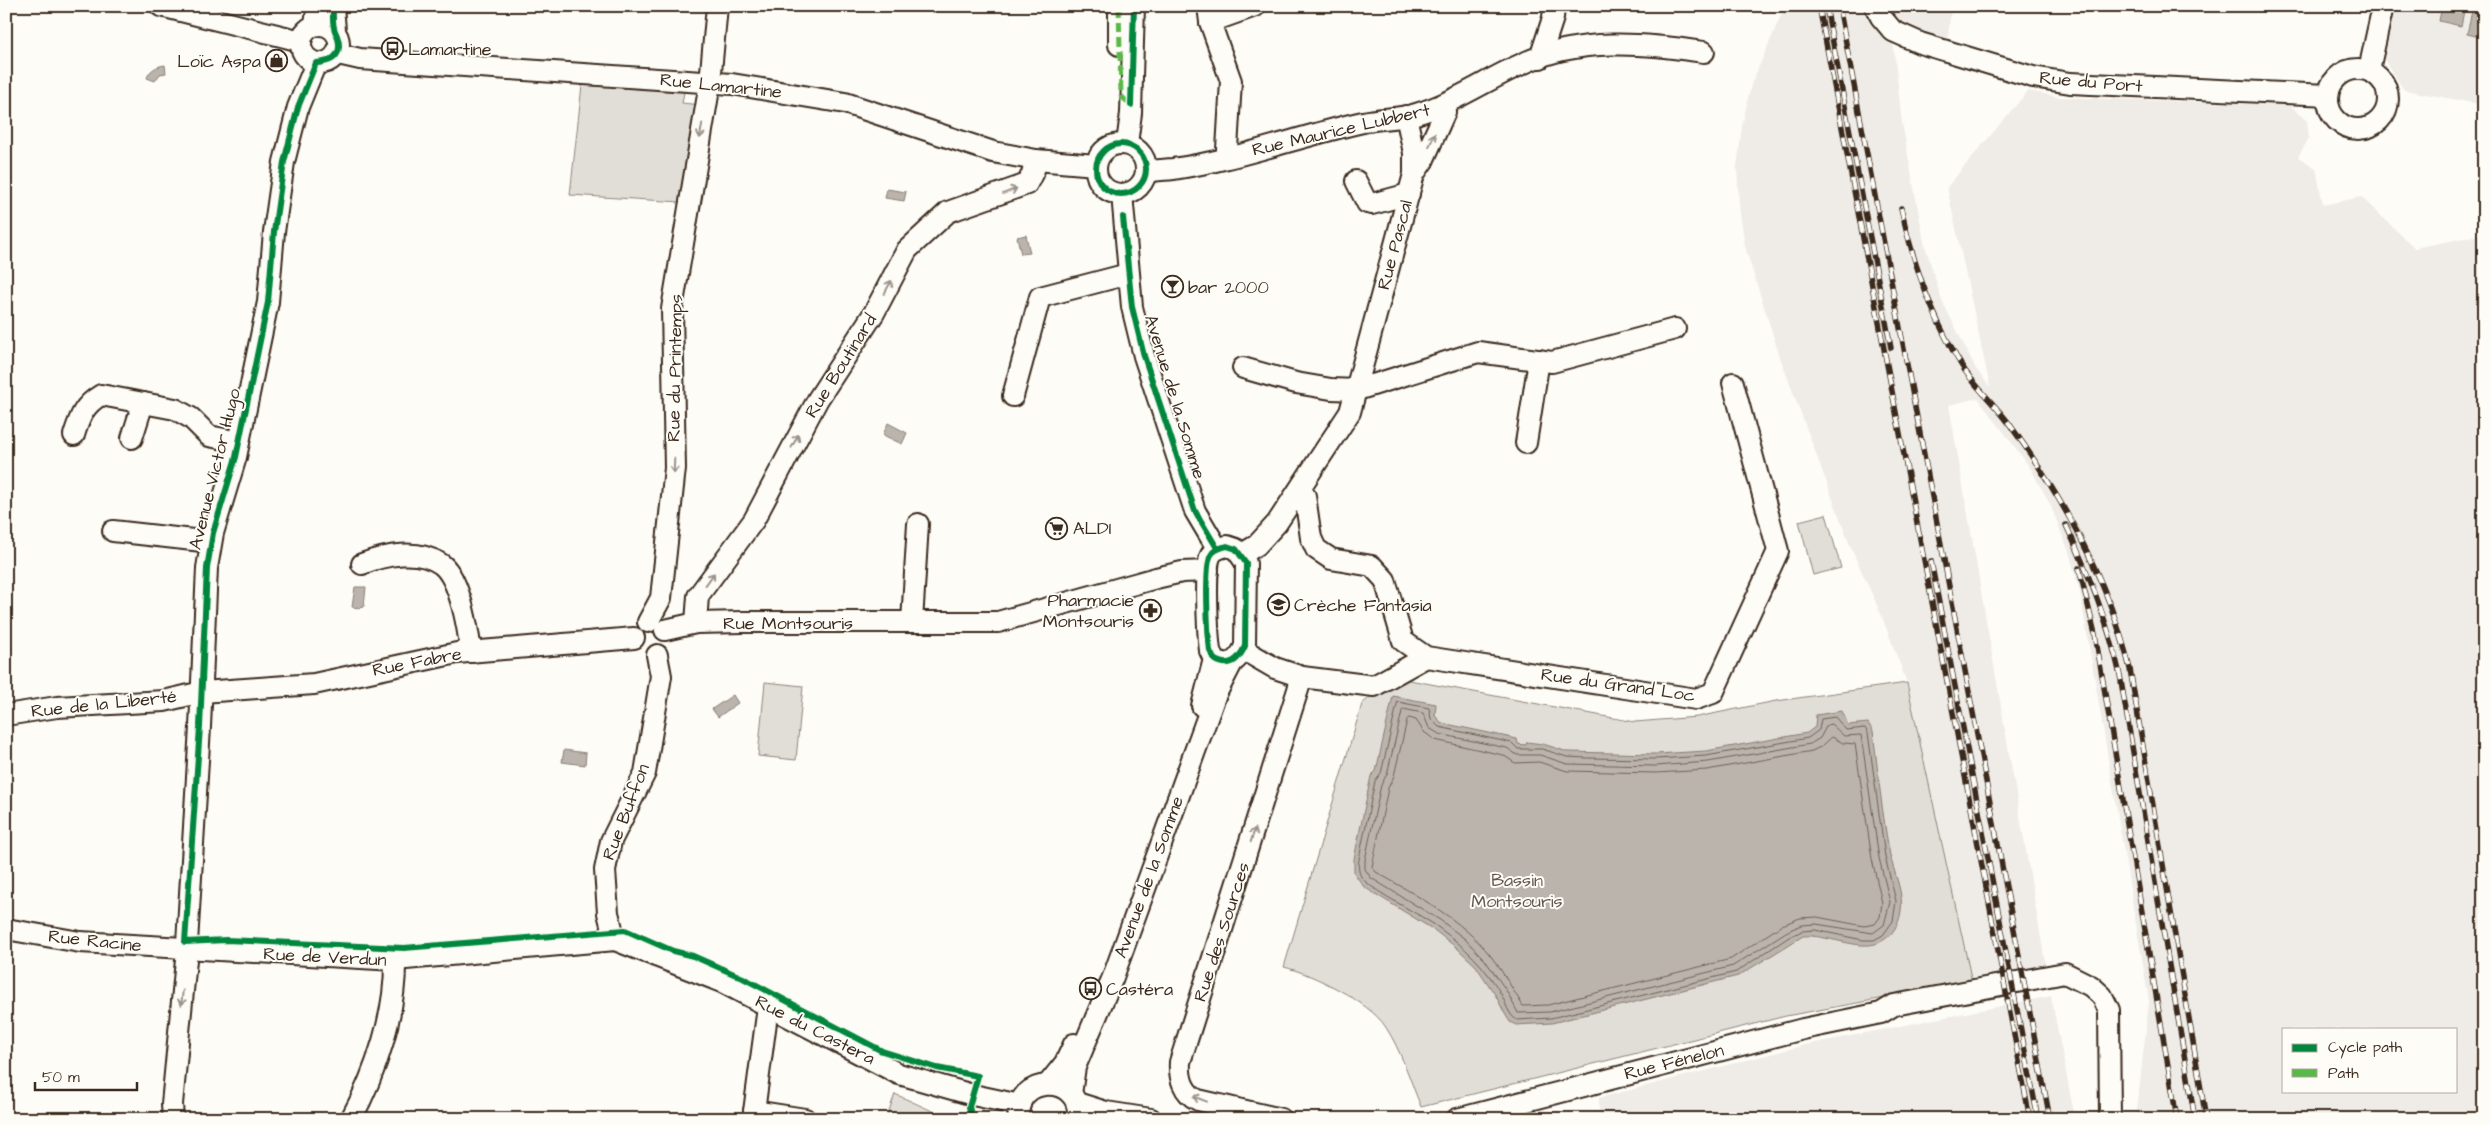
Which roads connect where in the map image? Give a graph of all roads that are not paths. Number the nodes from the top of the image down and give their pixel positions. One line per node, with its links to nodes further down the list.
1 (161, 6): 13 (street)
2 (333, 6): 12 (street)
3 (717, 6): 19 (street, Rue du Printemps)
4 (1120, 6): 21 (street)
5 (1134, 6): 21 (street)
6 (1255, 6): 10 (street)
7 (1554, 6): 16 (street)
8 (1875, 6): 20 (street, Rue du Port)
9 (2383, 6): 18 (street)
10 (1209, 14): 25 (street)
11 (315, 16): 12 (street); 13 (street)
12 (335, 30): 15 (street)
13 (301, 42): 17 (street)
14 (1704, 52): 16 (street, Rue Maurice Lubbert)
15 (338, 54): 17 (street); 19 (street, Rue Lamartine)
16 (1540, 58): 22 (street, Rue Maurice Lubbert)
17 (316, 63): 43 (street, Avenue Victor Hugo)
18 (2369, 70): 20 (street); 20 (street)
19 (710, 83): 26 (street, Rue Lamartine); 55 (street, Rue du Printemps, one-way to 55)
20 (2328, 95)
21 (1131, 105): 24 (street)
22 (1442, 105): 23 (street, Rue Maurice Lubbert); 29 (street, Rue Pascal, one-way to 22)
23 (1406, 116): 25 (street, Rue Maurice Lubbert); 29 (street)
24 (1127, 144): 27 (street); 28 (street)
25 (1229, 157): 28 (street, Rue Maurice Lubbert)
26 (1036, 160): 27 (street, Rue Lamartine); 54 (street, Rue Boutinard, one-way to 26)
27 (1096, 165): 31 (street)
28 (1146, 172): 31 (street)
29 (1414, 174): 32 (street, Rue Pascal)
30 (1356, 181): 32 (street)
31 (1122, 194): 33 (street, Avenue de la Somme)
32 (1409, 194): 38 (street, Rue Pascal)
33 (1128, 274): 39 (street); 49 (street, Avenue de la Somme)
34 (1675, 329): 35 (street)
35 (1539, 360): 38 (street); 44 (street)
36 (1244, 368): 38 (street)
37 (1733, 384): 60 (street, Rue du Grand Loc)
38 (1357, 390): 45 (street, Rue Pascal)
39 (1013, 396)
40 (142, 403): 41 (street); 42 (street); 43 (street)
41 (74, 435)
42 (132, 438)
43 (239, 442): 48 (street, Avenue Victor Hugo)
44 (1526, 443)
45 (1298, 492): 50 (street, Rue Pascal); 60 (street, Rue du Grand Loc)
46 (918, 524): 53 (street)
47 (113, 531): 48 (street)
48 (211, 542): 62 (street, Avenue Victor Hugo)
49 (1217, 548): 50 (street); 52 (street)
50 (1241, 555): 59 (street)
51 (362, 564): 57 (street)
52 (1208, 571): 53 (street, Rue Montsouris); 59 (street)
53 (912, 622): 54 (street, Rue Montsouris)
54 (696, 623): 55 (street, Rue Montsouris)
55 (656, 626): 56 (street); 58 (street)
56 (634, 638): 57 (street, Rue Fabre); 58 (street)
57 (471, 652): 62 (street, Rue Fabre)
58 (657, 655): 65 (street, Rue Buffon)
59 (1230, 657): 61 (street); 69 (street, Avenue de la Somme); 70 (street, Avenue de la Somme)
60 (1426, 658): 61 (street)
61 (1302, 677): 78 (street, Rue des Sources, one-way to 61)
62 (202, 692): 63 (street, Rue de la Liberté); 66 (street, Avenue Victor Hugo)
63 (6, 715)
64 (6, 929): 66 (street, Rue Racine)
65 (615, 940): 67 (street, Rue de Verdun); 68 (street, Rue du Castera)
66 (185, 950): 67 (street, Rue de Verdun); 74 (street, Avenue Victor Hugo, one-way to 74)
67 (394, 960): 75 (street)
68 (768, 1007): 71 (street, Rue du Castera); 72 (street)
69 (1048, 1084): 70 (street); 71 (street)
70 (1078, 1109): 77 (street)
71 (1019, 1112)
72 (754, 1115): 76 (street)
73 (1462, 1117): 79 (street, Rue Fénelon); 80 (street, Rue Fénelon)
74 (173, 1119)
75 (351, 1119)
76 (805, 1119)
77 (1151, 1119)
78 (1281, 1119)
79 (1439, 1119)
80 (2110, 1119)

